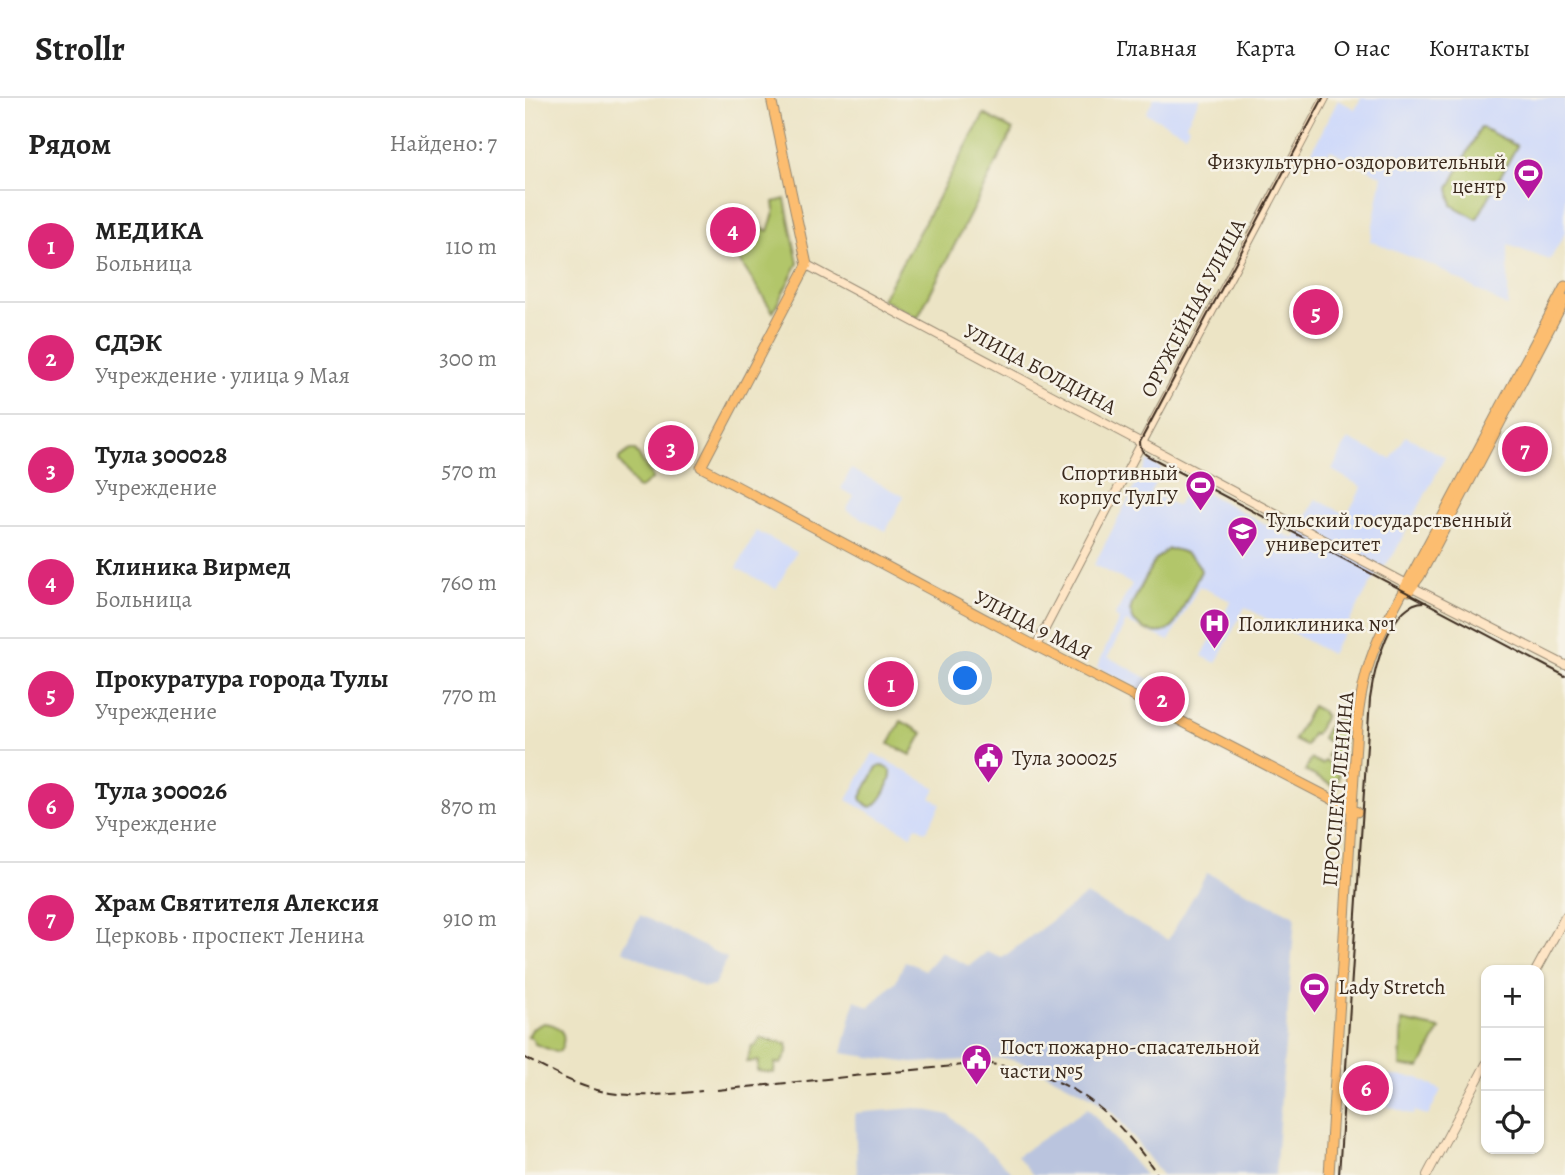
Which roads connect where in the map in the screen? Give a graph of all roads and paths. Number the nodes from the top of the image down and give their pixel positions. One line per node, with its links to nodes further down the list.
1 (771, 98): 3 (main road)
2 (1325, 98): 7 (street, ОРУЖЕЙНАЯ УЛИЦА)
3 (807, 265): 7 (street, УЛИЦА БОЛДИНА); 9 (main road, УЛИЦА 9 МАЯ)
4 (1565, 286): 6 (main road, ПРОСПЕКТ ЛЕНИНА)
5 (1565, 299): 6 (main road, ПРОСПЕКТ ЛЕНИНА)
6 (1515, 389): 8 (main road, ПРОСПЕКТ ЛЕНИНА)
7 (1142, 442): 8 (street, УЛИЦА БОЛДИНА); 9 (street, ОРУЖЕЙНАЯ УЛИЦА)
8 (1410, 585): 10 (street, УЛИЦА БОЛДИНА); 11 (main road, ПРОСПЕКТ ЛЕНИНА); 11 (main road, ПРОСПЕКТ ЛЕНИНА)
9 (1036, 646): 11 (main road, УЛИЦА 9 МАЯ)
10 (1565, 665)
11 (1354, 811): 18 (main road, ПРОСПЕКТ ЛЕНИНА)
12 (1565, 917): 14 (street)
13 (1565, 926): 15 (street)
14 (1539, 965)
15 (1544, 966)
16 (1481, 1073): 19 (street)
17 (1481, 1085): 20 (street)
18 (1331, 1175)
19 (1427, 1175)
20 (1433, 1175)

